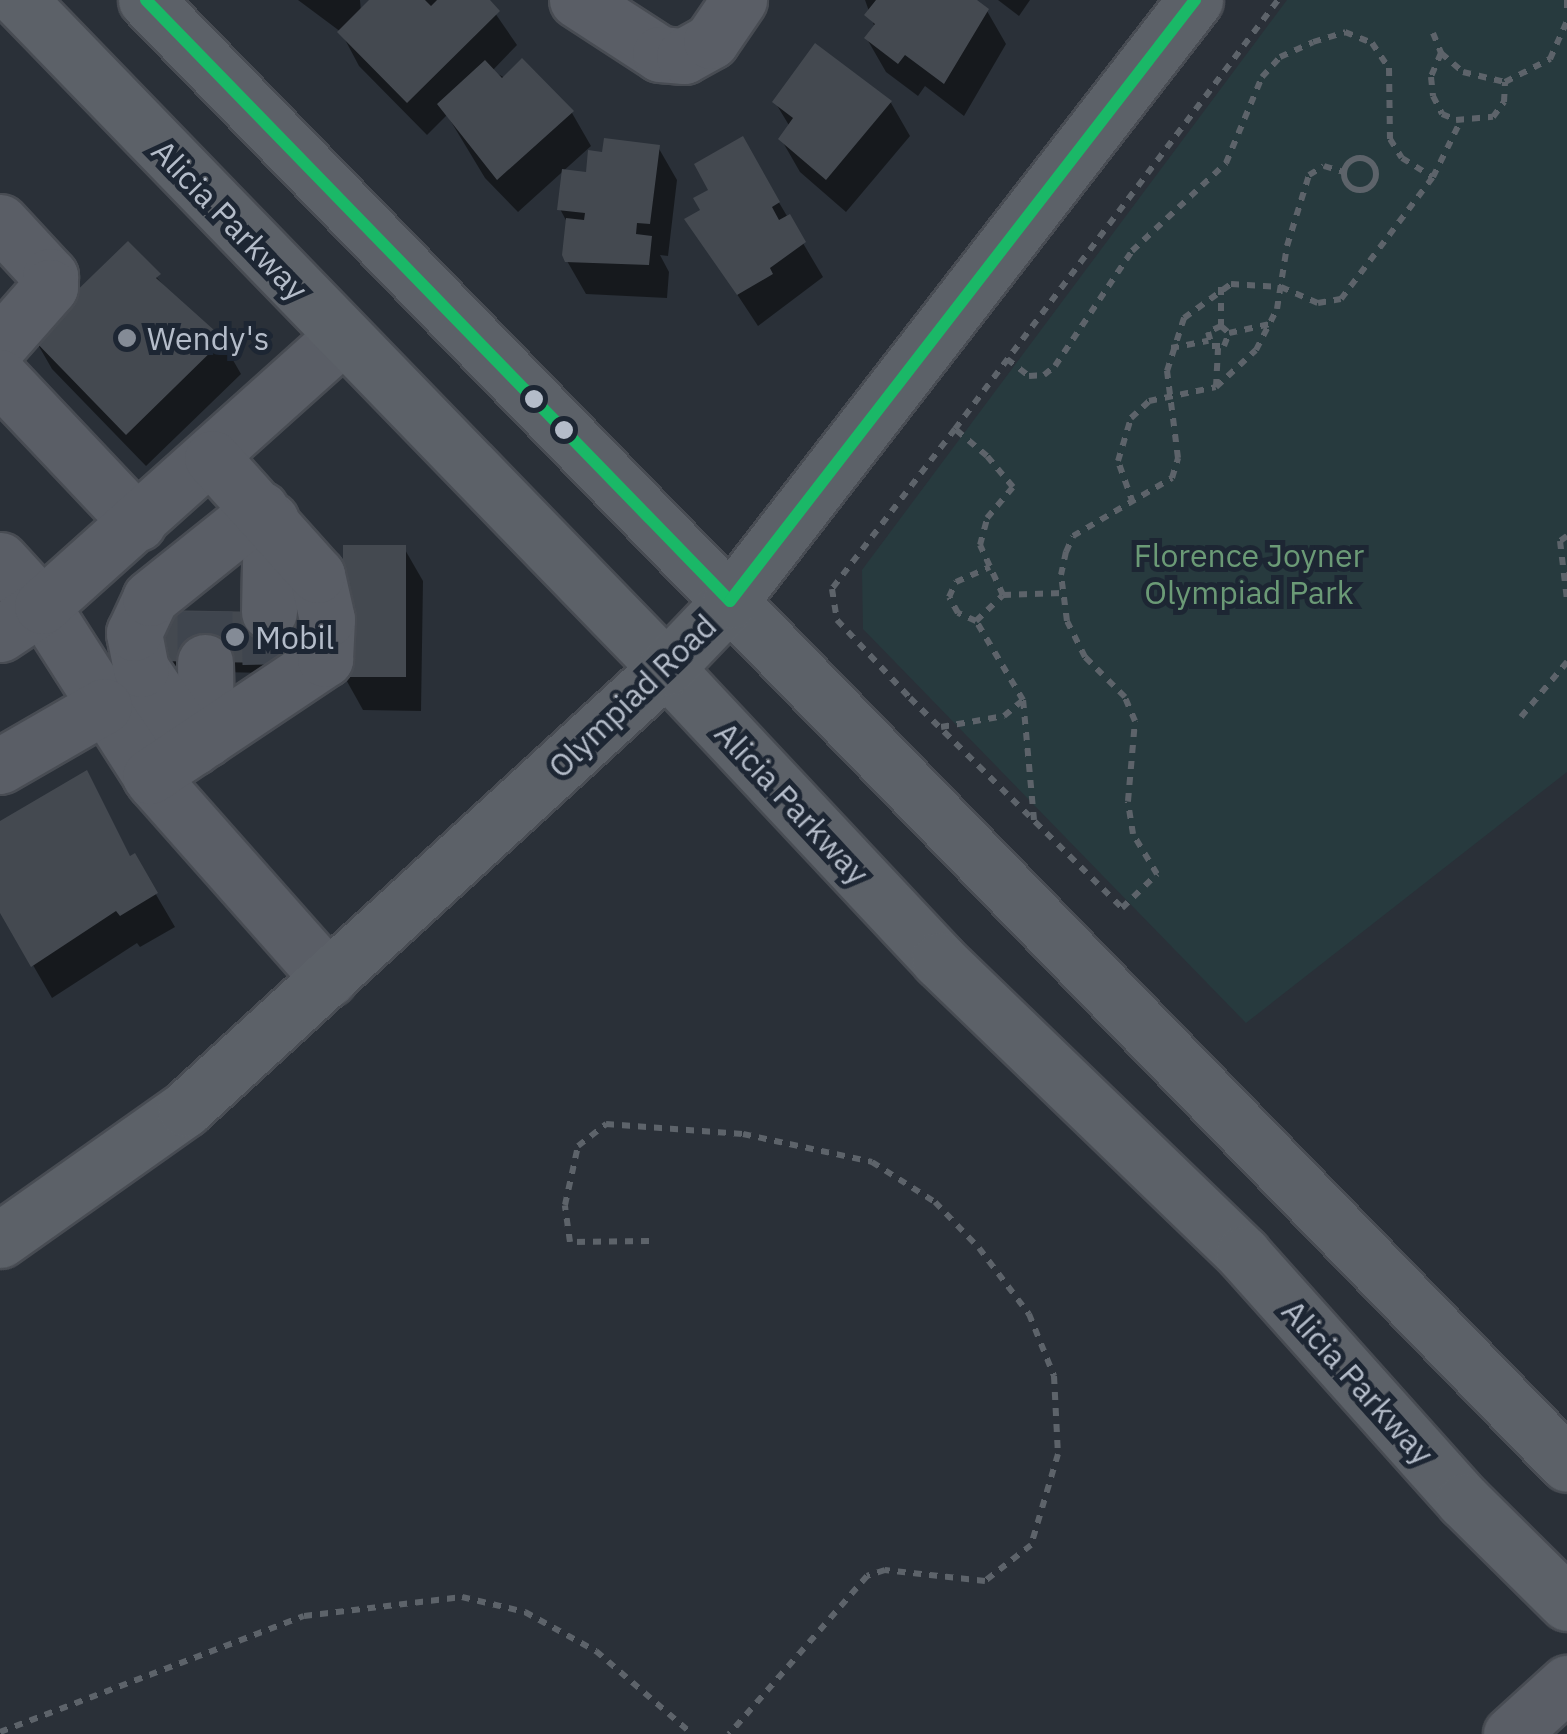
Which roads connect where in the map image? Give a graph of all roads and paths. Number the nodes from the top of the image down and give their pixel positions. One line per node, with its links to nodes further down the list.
1 (18, 0): 21 (main road, Alicia Parkway)
2 (146, 0): 42 (main road)
3 (577, 0): 4 (street)
4 (738, 0)
5 (1195, 0): 42 (main road, Olympiad Road)
6 (1278, 0): 26 (path)
7 (1567, 0): 8 (path)
8 (1567, 18): 11 (path)
9 (1433, 32): 10 (path)
10 (1441, 53): 11 (path); 12 (path)
11 (1506, 82): 12 (path)
12 (1461, 120): 14 (path)
13 (1344, 172): 13 (path); 16 (path)
14 (1434, 178): 16 (path); 26 (path)
15 (0, 222): 23 (street)
16 (1280, 287): 17 (path); 18 (path)
17 (1221, 288): 19 (path); 24 (path)
18 (1272, 323): 20 (path); 28 (path)
19 (1221, 326): 20 (path); 22 (path)
20 (1229, 334): 25 (path)
21 (342, 336): 31 (street); 47 (main road, Alicia Parkway)
22 (1208, 341): 24 (path); 25 (path)
23 (0, 344)
24 (1171, 348): 29 (path)
25 (1218, 348): 28 (path)
26 (1006, 359): 30 (path)
27 (0, 377): 34 (street)
28 (1216, 387): 29 (path)
29 (1170, 397): 32 (path); 32 (path)
30 (954, 429): 38 (path); 51 (path)
31 (212, 458): 33 (street); 34 (street)
32 (1134, 503): 39 (path)
33 (266, 514): 36 (street); 45 (street); 45 (street)
34 (138, 523): 43 (street)
35 (1567, 536): 41 (path)
36 (208, 552): 52 (street); 52 (street)
37 (0, 560): 43 (street)
38 (990, 567): 40 (path); 44 (path)
39 (1063, 593): 40 (path); 54 (path)
40 (1003, 595): 44 (path)
41 (1567, 600)
42 (730, 601): 47 (main road, Olympiad Road); 58 (main road)
43 (21, 620): 49 (street)
44 (976, 622): 48 (path)
45 (271, 658): 52 (street)
46 (1567, 662): 50 (path)
47 (666, 668): 55 (main road, Olympiad Road); 59 (main road, Alicia Parkway)
48 (1023, 700): 51 (path); 54 (path)
49 (104, 706): 52 (street); 53 (street)
50 (1521, 717)
51 (940, 728): 54 (path)
52 (183, 754): 55 (street)
53 (0, 766)
54 (1034, 820)
55 (329, 979): 56 (main road, Olympiad Road)
56 (0, 1240)
57 (648, 1242): 63 (path)
58 (1567, 1464)
59 (1567, 1604)
60 (1567, 1683): 64 (street)
61 (0, 1732): 62 (path)
62 (692, 1734)
63 (728, 1734)
64 (1511, 1734)

